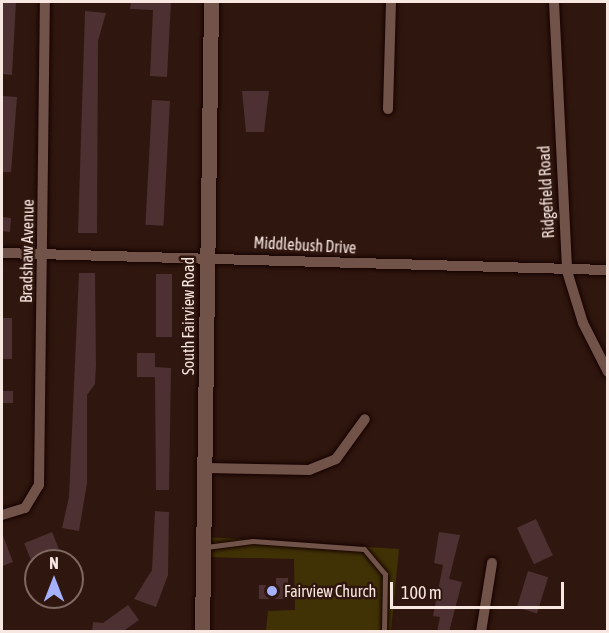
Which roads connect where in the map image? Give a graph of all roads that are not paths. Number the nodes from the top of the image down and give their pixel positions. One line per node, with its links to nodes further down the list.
1 (45, 2): 7 (street, Bradshaw Avenue)
2 (211, 2): 8 (street, South Fairview Road)
3 (391, 2): 5 (street)
4 (554, 2): 10 (street, Ridgefield Road)
5 (388, 109)
6 (2, 253): 7 (street, Middlebush Drive)
7 (42, 254): 8 (street, Middlebush Drive); 14 (street, Bradshaw Avenue)
8 (206, 255): 10 (street, Middlebush Drive); 13 (street, South Fairview Road)
9 (608, 270): 10 (street, Middlebush Drive)
10 (567, 271): 11 (street, Ridgefield Road)
11 (608, 372)
12 (366, 419): 13 (street)
13 (206, 468): 15 (street, South Fairview Road)
14 (2, 515)
15 (204, 547): 17 (street, South Fairview Road); 18 (lane)
16 (492, 563): 19 (street)
17 (202, 632)
18 (384, 632)
19 (481, 632)

